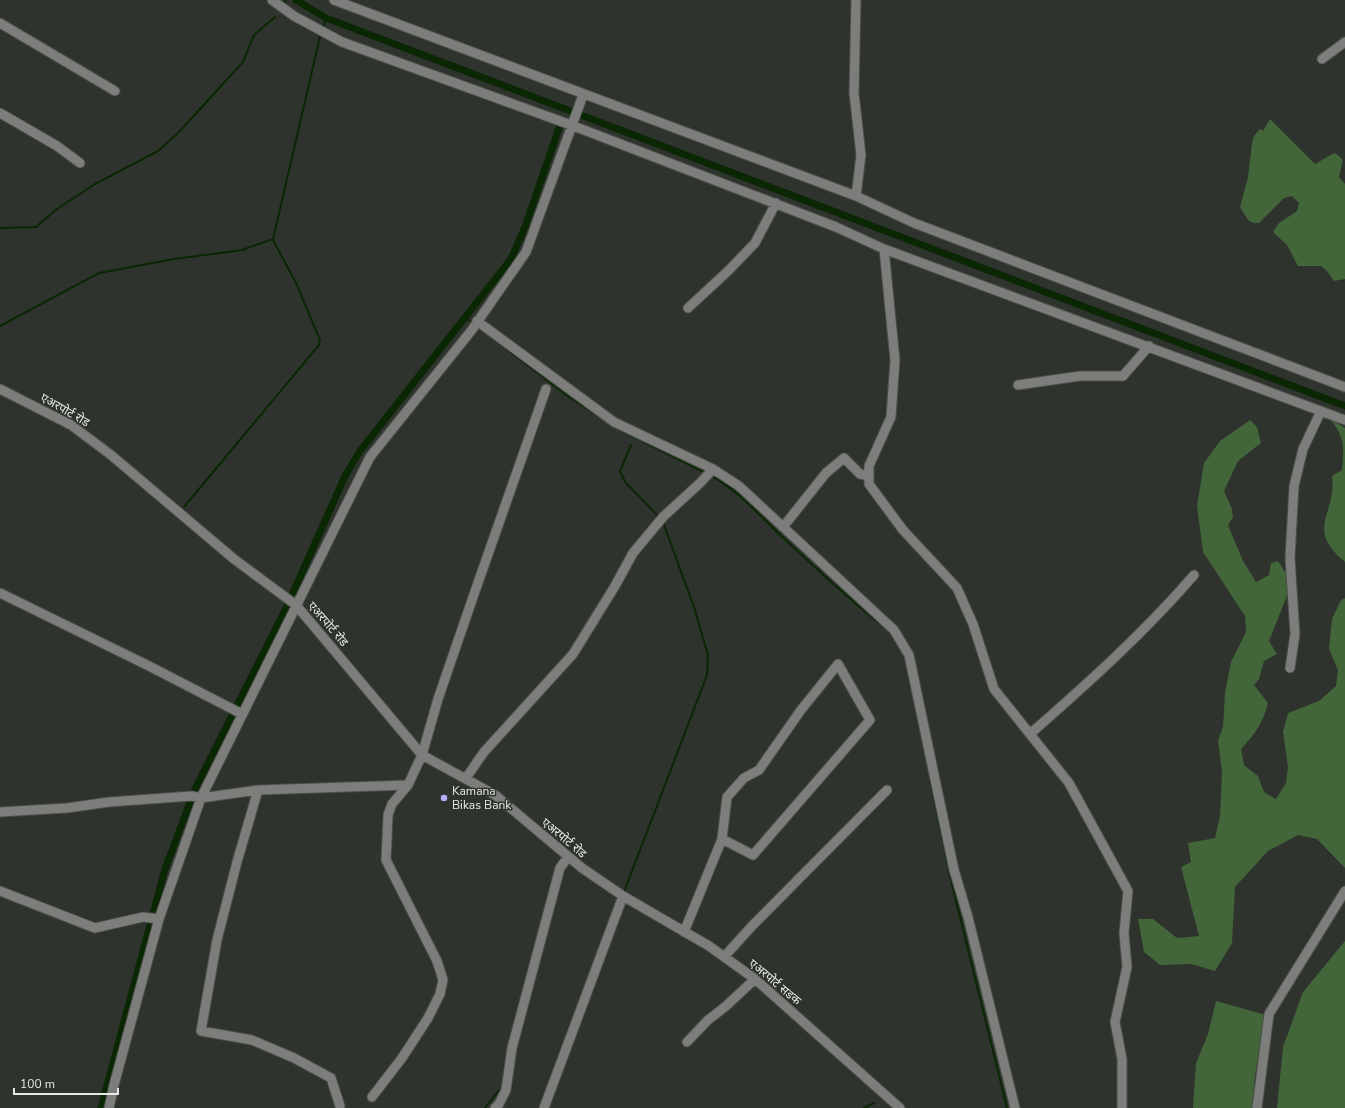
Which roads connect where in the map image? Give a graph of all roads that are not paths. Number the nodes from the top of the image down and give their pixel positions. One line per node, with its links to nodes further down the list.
1 (272, 0): 10 (street)
2 (334, 0): 8 (street)
3 (856, 0): 12 (street)
4 (0, 23): 7 (street)
5 (1345, 42): 6 (street)
6 (1322, 59)
7 (115, 91)
8 (582, 98): 10 (street); 12 (street)
9 (0, 113): 11 (street)
10 (571, 125): 13 (street); 16 (street)
11 (80, 163)
12 (856, 196): 19 (street)
13 (776, 204): 14 (street); 15 (street)
14 (884, 249): 17 (street); 25 (street)
15 (688, 308)
16 (475, 325): 24 (street); 29 (street)
17 (1149, 346): 18 (street); 22 (street)
18 (1018, 385)
19 (1345, 387)
20 (546, 389): 33 (street)
21 (0, 390): 29 (street, एअरपोर्ट रोड)
22 (1321, 411): 23 (street); 30 (street)
23 (1345, 420)
24 (712, 468): 26 (street); 34 (street)
25 (869, 476): 26 (street); 32 (street)
26 (783, 527): 56 (street)
27 (1194, 576): 32 (street)
28 (0, 593): 31 (street)
29 (296, 605): 31 (street); 33 (street, एअरपोर्ट रोड)
30 (1290, 668)
31 (237, 712): 38 (street)
32 (1030, 734): 57 (street)
33 (422, 755): 34 (street, एअरपोर्ट रोड); 35 (street)
34 (466, 778): 41 (street, एअरपोर्ट रोड)
35 (408, 785): 36 (street); 50 (street)
36 (258, 790): 38 (street); 51 (street)
37 (887, 790): 47 (street)
38 (196, 797): 39 (street); 45 (street)
39 (0, 812)
40 (722, 839): 40 (street); 46 (street)
41 (568, 857): 44 (street, एअरपोर्ट रोड); 54 (street)
42 (0, 891): 45 (street)
43 (1345, 891): 58 (street)
44 (621, 895): 46 (street, एअरपोर्ट सडक); 55 (street)
45 (158, 919): 53 (street)
46 (684, 932): 47 (street, एअरपोर्ट सडक)
47 (724, 957): 48 (street, एअरपोर्ट सडक)
48 (755, 979): 49 (street); 52 (street, एअरपोर्ट सडक)
49 (687, 1042)
50 (372, 1097)
51 (340, 1106)
52 (893, 1106)
53 (109, 1108)
54 (495, 1108)
55 (544, 1108)
56 (1015, 1108)
57 (1122, 1108)
58 (1257, 1108)

